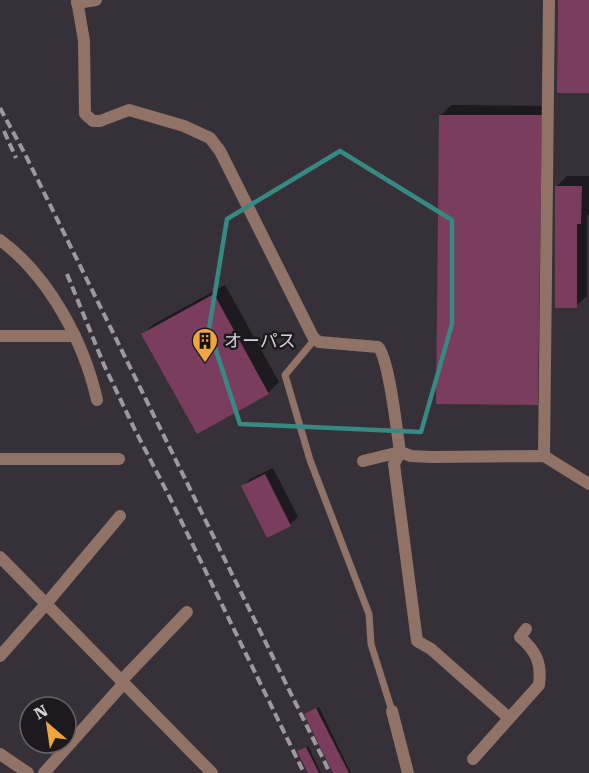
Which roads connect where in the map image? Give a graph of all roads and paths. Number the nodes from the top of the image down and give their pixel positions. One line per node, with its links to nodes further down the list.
1 (96, 0): 3 (street)
2 (549, 0): 10 (street)
3 (77, 1): 7 (street)
4 (0, 240): 6 (street)
5 (0, 336): 6 (street)
6 (75, 336): 8 (street)
7 (315, 339): 9 (street); 22 (lane)
8 (97, 400)
9 (400, 452): 10 (street); 13 (street); 23 (street)
10 (544, 456): 14 (street)
11 (0, 459): 12 (street)
12 (119, 459)
13 (363, 461)
14 (589, 484)
15 (120, 516): 17 (street)
16 (0, 557): 17 (street)
17 (46, 604): 20 (street); 21 (street)
18 (187, 612): 21 (street)
19 (526, 629): 23 (street)
20 (0, 656)
21 (122, 682): 26 (street); 28 (street)
22 (392, 711): 29 (street)
23 (509, 718): 25 (street)
24 (0, 753): 27 (street)
25 (473, 759)
26 (204, 770)
27 (28, 773)
28 (44, 773)
29 (408, 773)

